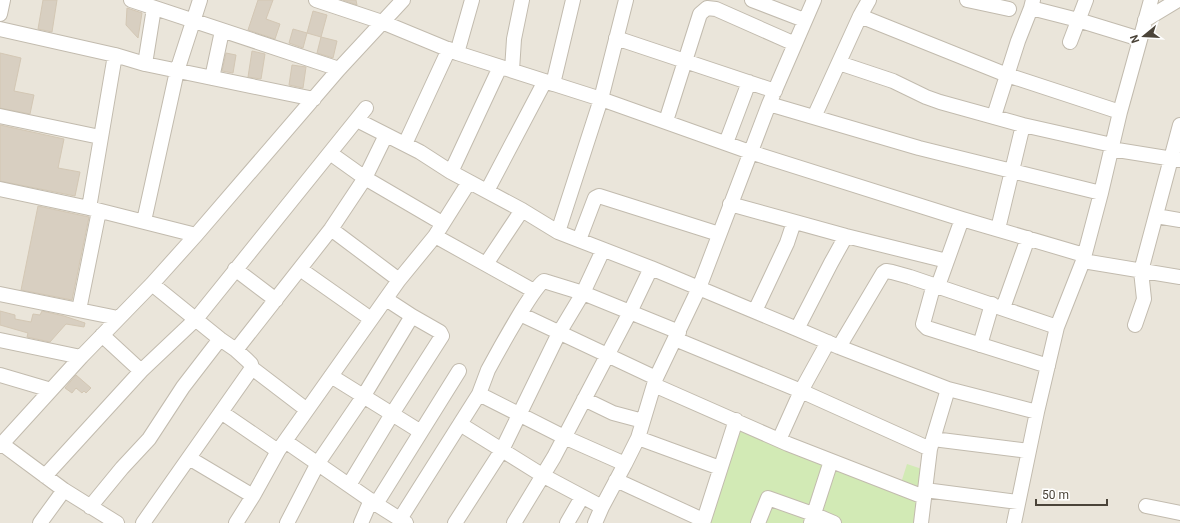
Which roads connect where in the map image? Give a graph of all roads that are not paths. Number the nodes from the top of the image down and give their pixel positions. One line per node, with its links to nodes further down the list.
1 (4, 0): 21 (street)
2 (131, 0): 19 (street)
3 (200, 0): 26 (street)
4 (316, 0): 27 (street)
5 (403, 0): 27 (street)
6 (472, 0): 34 (street)
7 (522, 0): 39 (street)
8 (573, 0): 44 (street)
9 (626, 0): 30 (street)
10 (752, 0): 23 (street)
11 (814, 0): 23 (street)
12 (869, 0): 22 (street)
13 (968, 0): 17 (street)
14 (1086, 0): 24 (street)
15 (1151, 0): 25 (street)
16 (1178, 0): 25 (street)
17 (984, 2): 20 (street)
18 (1032, 4): 24 (street); 42 (street)
19 (154, 8): 26 (street); 38 (street)
20 (1009, 9)
21 (0, 14)
22 (860, 16): 37 (street); 42 (street)
23 (804, 20): 33 (street)
24 (1078, 20): 31 (street); 32 (street)
25 (1145, 20): 31 (street)
26 (193, 21): 29 (street); 41 (street)
27 (382, 22): 34 (street); 40 (street)
28 (0, 29): 35 (street)
29 (222, 31): 40 (street); 43 (street)
30 (616, 38): 36 (street); 47 (street)
31 (1140, 39): 51 (street)
32 (1070, 42)
33 (795, 44): 36 (street); 46 (street)
34 (453, 51): 39 (street); 62 (street)
35 (115, 55): 38 (street); 60 (street)
36 (685, 61): 45 (street); 56 (street)
37 (839, 63): 53 (street); 54 (street)
38 (145, 64): 41 (street)
39 (506, 68): 44 (street); 68 (street)
40 (339, 69): 48 (street)
41 (177, 71): 43 (street); 80 (street)
42 (1007, 75): 51 (street); 53 (street)
43 (212, 78): 48 (street)
44 (549, 82): 47 (street); 72 (street)
45 (749, 82): 46 (street); 61 (street)
46 (775, 91): 49 (street)
47 (601, 98): 56 (street); 85 (street)
48 (314, 99): 87 (street)
49 (769, 104): 54 (street); 64 (street)
50 (366, 108): 55 (street)
51 (1120, 112): 63 (street)
52 (0, 116): 60 (street)
53 (994, 116): 57 (street)
54 (814, 117): 67 (street)
55 (357, 120): 59 (street); 65 (street)
56 (666, 121): 61 (street)
57 (1024, 125): 63 (street); 67 (street)
58 (1180, 125): 66 (street)
59 (386, 135): 62 (street); 69 (street)
60 (100, 137): 75 (street)
61 (726, 143): 64 (street)
62 (405, 144): 68 (street)
63 (1112, 147): 66 (street); 73 (street)
64 (750, 152): 74 (street); 78 (street)
65 (330, 153): 69 (street); 97 (street)
66 (1176, 160): 77 (street)
67 (1012, 171): 73 (street); 84 (street)
68 (451, 172): 70 (street)
69 (365, 178): 82 (street); 83 (street)
70 (469, 182): 72 (street); 82 (street)
71 (0, 189): 75 (street)
72 (487, 191): 76 (street)
73 (1101, 193): 93 (street)
74 (730, 204): 81 (street); 86 (street)
75 (94, 209): 80 (street); 111 (street)
76 (522, 210): 85 (street); 95 (street)
77 (1156, 216): 79 (street); 99 (street)
78 (962, 219): 84 (street); 94 (street)
79 (1180, 220)
80 (144, 221): 87 (street)
81 (794, 222): 89 (street); 112 (street)
82 (442, 223): 88 (street)
83 (332, 229): 98 (street); 101 (street)
84 (998, 229): 90 (street)
85 (558, 232): 91 (street)
86 (719, 234): 91 (street); 104 (street)
87 (196, 235): 102 (street)
88 (435, 236): 95 (street); 101 (street)
89 (846, 236): 94 (street); 121 (street)
90 (1028, 238): 93 (street); 110 (street)
91 (579, 240): 92 (street)
92 (603, 250): 96 (street); 106 (street)
93 (1084, 258): 99 (street); 120 (street)
94 (947, 261): 103 (street)
95 (486, 264): 105 (street)
96 (651, 268): 104 (street); 113 (street)
97 (236, 269): 109 (street); 117 (street)
98 (300, 269): 109 (street); 118 (street)
99 (1141, 271): 100 (street); 119 (street)
100 (1180, 277)
101 (399, 280): 108 (street)
102 (152, 284): 116 (street); 117 (street)
103 (936, 285): 110 (street); 127 (street); 128 (street)
104 (699, 288): 112 (street); 124 (street)
105 (534, 291): 106 (street); 114 (street)
106 (583, 293): 113 (street); 122 (street)
107 (0, 294): 111 (street)
108 (386, 299): 115 (street); 118 (street)
109 (276, 300): 129 (street)
110 (998, 306): 120 (street); 128 (street)
111 (79, 310): 116 (street)
112 (755, 311): 121 (street)
113 (630, 312): 124 (street); 130 (street)
114 (520, 314): 122 (street); 142 (street)
115 (412, 316): 143 (street); 148 (street)
116 (118, 318): 123 (street)
117 (196, 318): 125 (street); 134 (street)
118 (372, 320): 137 (street)
119 (1136, 325)
120 (1057, 327): 132 (street)
121 (797, 328): 127 (street)
122 (559, 333): 130 (street); 149 (street)
123 (102, 335): 131 (street); 134 (street)
124 (677, 335): 138 (street); 141 (street)
125 (220, 339): 129 (street); 178 (street)
126 (0, 340): 131 (street)
127 (833, 344): 139 (street); 141 (street)
128 (980, 345): 132 (street)
129 (236, 350): 133 (street)
130 (607, 355): 138 (street); 144 (street)
131 (81, 357): 140 (street)
132 (1048, 366): 147 (street)
133 (252, 368): 145 (street); 146 (street)
134 (141, 371): 168 (street)
135 (459, 371): 153 (street)
136 (0, 375): 140 (street)
137 (331, 376): 143 (street); 145 (street)
138 (655, 382): 150 (street); 151 (street)
139 (948, 389): 147 (street); 158 (street)
140 (51, 390): 156 (street)
141 (801, 391): 157 (street); 158 (street)
142 (479, 394): 149 (street); 152 (street)
143 (363, 397): 148 (street); 164 (street)
144 (584, 399): 151 (street); 154 (street)
145 (308, 410): 159 (street)
146 (222, 412): 159 (street); 162 (street)
147 (1037, 412): 161 (street)
148 (392, 414): 153 (street); 170 (street)
149 (519, 414): 154 (street); 160 (street)
150 (736, 420): 157 (street); 166 (street)
151 (642, 421): 155 (street)
152 (460, 424): 160 (street); 182 (street)
153 (422, 432): 175 (street)
154 (564, 437): 165 (street); 167 (street)
155 (638, 438): 165 (street); 166 (street)
156 (3, 439): 168 (street)
157 (779, 440): 163 (street)
158 (932, 444): 161 (street); 172 (street)
159 (282, 446): 164 (street); 173 (street)
160 (502, 450): 167 (street); 190 (street)
161 (1029, 451): 176 (street)
162 (189, 458): 173 (street); 187 (street)
163 (831, 461): 172 (street); 181 (street)
164 (318, 464): 170 (street); 188 (street)
165 (626, 464): 169 (street)
166 (720, 468): 183 (street)
167 (542, 475): 174 (street); 191 (street)
168 (45, 476): 171 (street)
169 (616, 480): 179 (street); 183 (street)
170 (349, 485): 175 (street)
171 (64, 490): 178 (street); 185 (street)
172 (924, 494): 176 (street); 196 (street)
173 (253, 496): 184 (street)
174 (582, 496): 179 (street); 192 (street)
175 (374, 502): 182 (street); 189 (street)
176 (1018, 502): 197 (street)
177 (1146, 506): 180 (street)
178 (90, 507): 186 (street)
179 (602, 507): 193 (street)
180 (1180, 513)
181 (812, 519): 194 (street); 195 (street)
182 (403, 521)
183 (703, 521)
184 (239, 522)
185 (40, 523)
186 (117, 523)
187 (143, 523)
188 (287, 523)
189 (360, 523)
190 (455, 523)
191 (514, 523)
192 (566, 523)
193 (595, 523)
194 (758, 523)
195 (834, 523)
196 (921, 523)
197 (1014, 523)

